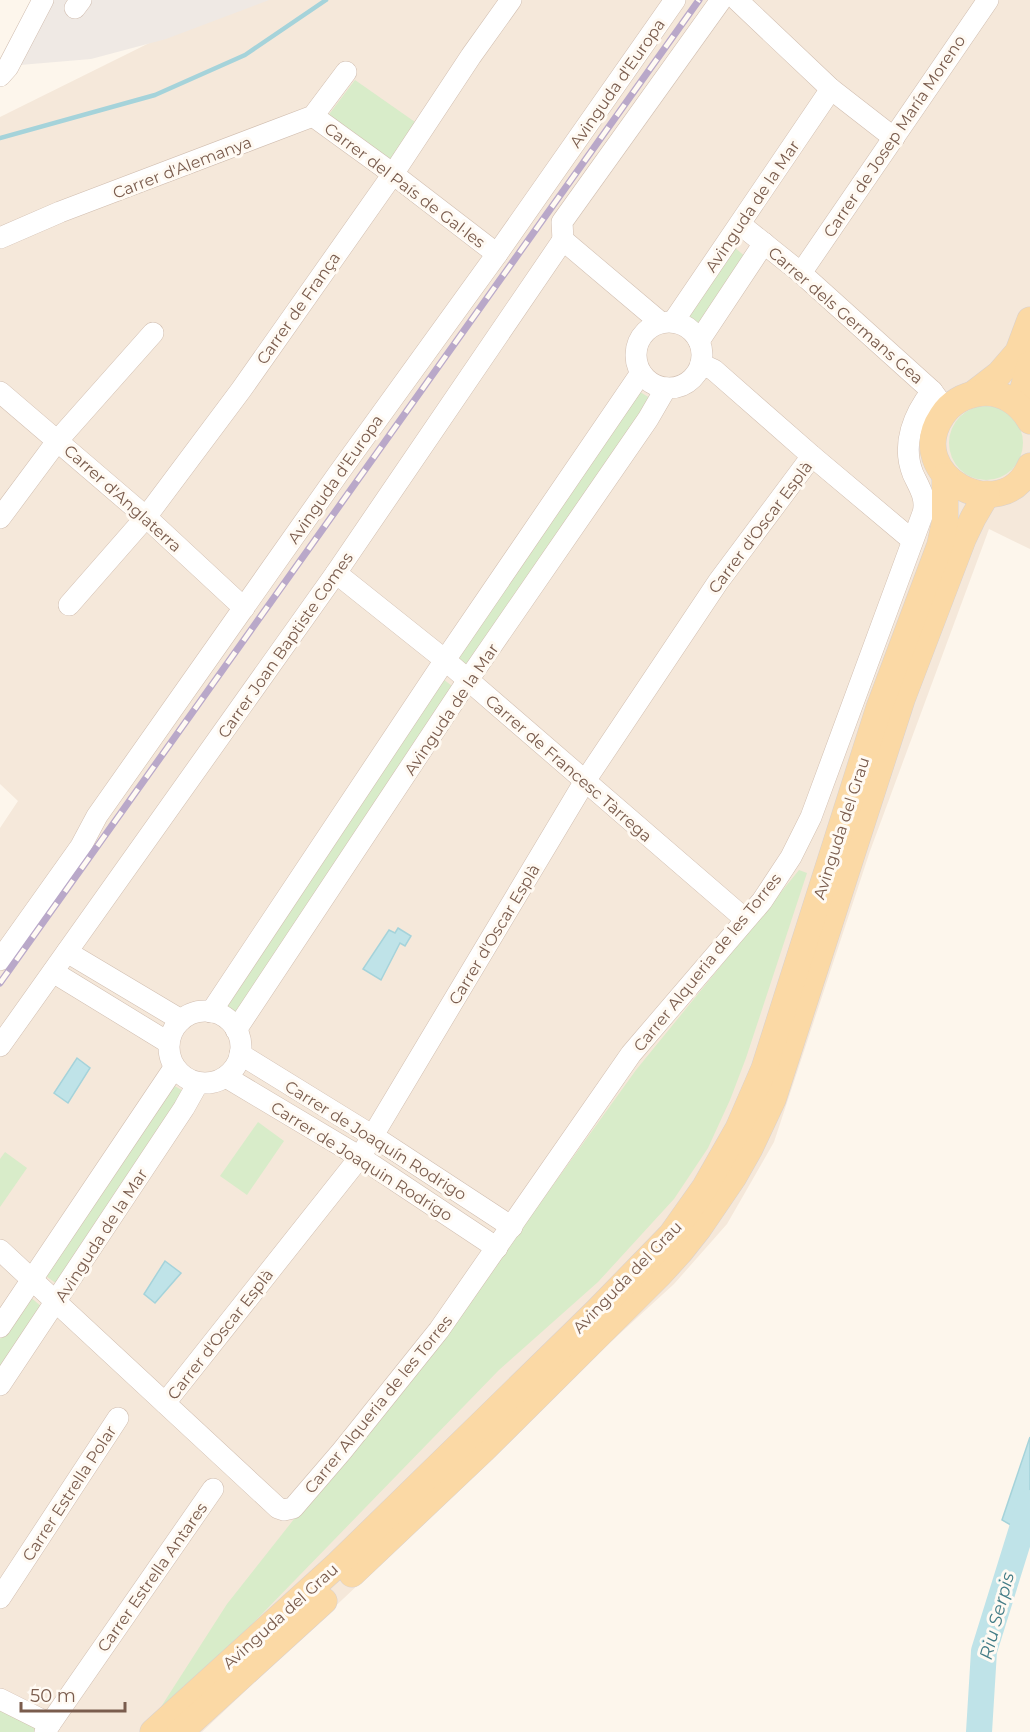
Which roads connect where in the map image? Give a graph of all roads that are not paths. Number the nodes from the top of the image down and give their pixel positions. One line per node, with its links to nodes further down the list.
1 (43, 0): 8 (street)
2 (511, 0): 12 (street, Carrer de França)
3 (675, 0): 17 (street, Avinguda d'Europa)
4 (721, 0): 15 (street)
5 (737, 0): 9 (street)
6 (988, 0): 11 (street, Carrer de Josep María Moreno)
7 (346, 72): 10 (street)
8 (0, 76)
9 (831, 89): 11 (street); 13 (street, Avinguda de la Mar)
10 (313, 116): 12 (street, Carrer del País de Gal·les); 14 (street, Carrer d'Alemanya)
11 (894, 138): 18 (street, Carrer de Josep María Moreno)
12 (393, 174): 17 (street, Carrer del País de Gal·les); 36 (street, Carrer de França)
13 (741, 225): 16 (street, Carrer dels Germans Gea); 20 (street, Avinguda de la Mar)
14 (0, 238)
15 (562, 240): 20 (street); 39 (street, Carrer Joan Baptiste Comes)
16 (764, 243): 18 (street, Carrer dels Germans Gea); 22 (street, Avinguda de la Mar)
17 (497, 254): 41 (street, Avinguda d'Europa)
18 (801, 273): 29 (street, Carrer dels Germans Gea)
19 (1030, 320): 28 (main road)
20 (666, 322): 22 (street); 25 (street)
21 (153, 333): 31 (street)
22 (699, 341): 23 (street)
23 (701, 363): 26 (street); 32 (street)
24 (1030, 364): 30 (main road)
25 (641, 373): 26 (street); 42 (street, Avinguda de la Mar)
26 (666, 388): 43 (street, Avinguda de la Mar)
27 (0, 392): 31 (street, Carrer d'Anglaterra)
28 (973, 394): 29 (main road); 30 (main road)
29 (939, 400): 34 (main road, Avinguda del Grau); 38 (street)
30 (1027, 416)
31 (58, 440): 36 (street, Carrer d'Anglaterra); 37 (street)
32 (812, 456): 38 (street); 44 (street, Carrer d'Oscar Esplà)
33 (1030, 466): 35 (main road, Avinguda del Grau)
34 (945, 476): 35 (main road); 73 (main road, Avinguda del Grau)
35 (1008, 493): 74 (main road, Avinguda del Grau)
36 (146, 517): 40 (street, Carrer de França); 41 (street, Carrer d'Anglaterra)
37 (0, 518)
38 (912, 540): 45 (street, Carrer Alqueria de les Torres)
39 (336, 573): 42 (street, Carrer de Francesc Tàrrega); 46 (street, Carrer Joan Baptiste Comes)
40 (69, 605)
41 (244, 608): 47 (street, Avinguda d'Europa)
42 (445, 660): 43 (street, Carrer de Francesc Tàrrega); 49 (street, Avinguda de la Mar)
43 (468, 680): 44 (street, Carrer de Francesc Tàrrega); 51 (street, Avinguda de la Mar)
44 (585, 781): 45 (street, Carrer de Francesc Tàrrega); 58 (street, Carrer d'Oscar Esplà)
45 (745, 920): 60 (street, Carrer Alqueria de les Torres)
46 (67, 952): 48 (street, Carrer Joan Baptiste Comes); 50 (street)
47 (0, 960)
48 (53, 972): 52 (street); 53 (street, Carrer Joan Baptiste Comes)
49 (211, 1012): 50 (street); 51 (street)
50 (182, 1020): 52 (street)
51 (236, 1030): 54 (street)
52 (168, 1043): 55 (street)
53 (0, 1046)
54 (240, 1054): 56 (street); 58 (street, Carrer de Joaquín Rodrigo)
55 (174, 1068): 57 (street); 63 (street, Avinguda de la Mar)
56 (226, 1077): 57 (street); 59 (street, Carrer de Joaquin Rodrigo)
57 (198, 1083): 64 (street, Avinguda de la Mar)
58 (373, 1136): 59 (street, Carrer d'Oscar Esplà); 60 (street, Carrer de Joaquín Rodrigo)
59 (360, 1157): 61 (street, Carrer de Joaquin Rodrigo); 67 (street, Carrer d'Oscar Esplà)
60 (512, 1227): 61 (street, Carrer Alqueria de les Torres)
61 (497, 1248): 67 (street, Carrer Alqueria de les Torres)
62 (0, 1250): 63 (street)
63 (31, 1280): 64 (street); 65 (street, Avinguda de la Mar)
64 (56, 1302): 66 (street, Avinguda de la Mar); 67 (street)
65 (0, 1327)
66 (0, 1385)
67 (165, 1403)
68 (118, 1418): 70 (street, Carrer Estrella Polar)
69 (213, 1489): 72 (street, Carrer Estrella Antares)
70 (0, 1598)
71 (0, 1699): 72 (street)
72 (48, 1728)
73 (153, 1732)
74 (180, 1732)

